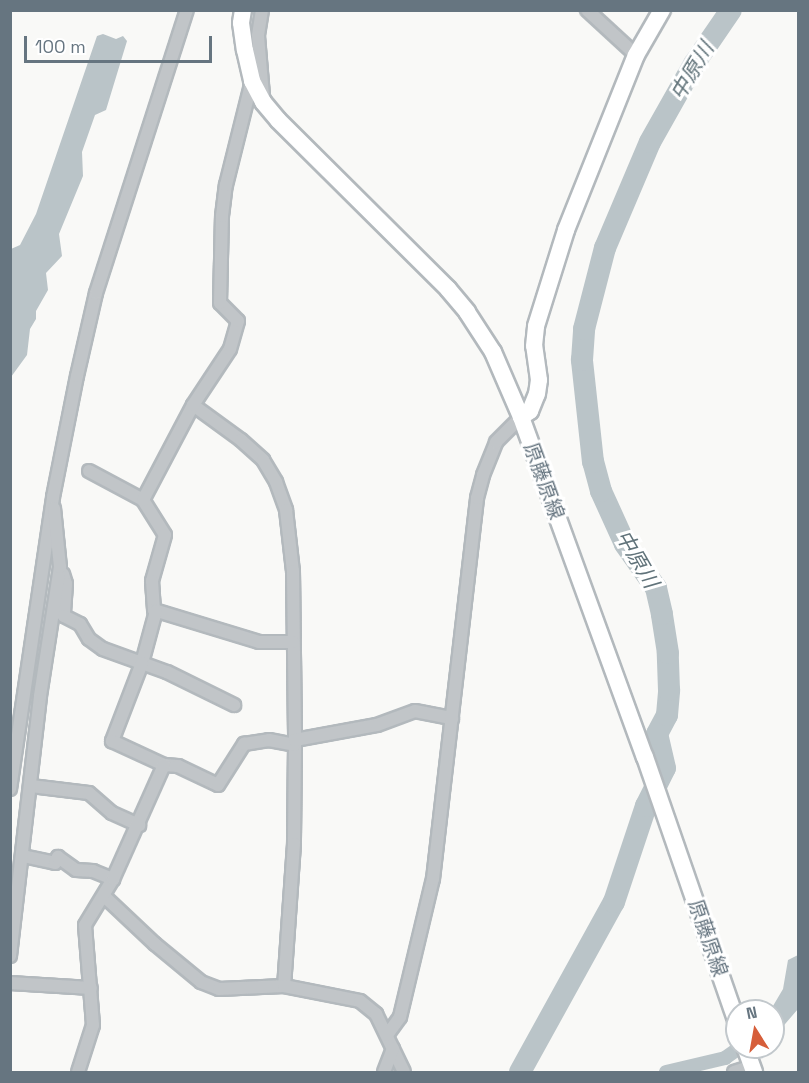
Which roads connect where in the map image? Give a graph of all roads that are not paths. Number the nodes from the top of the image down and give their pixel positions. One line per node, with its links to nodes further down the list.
1 (187, 10): 12 (street)
2 (243, 10): 7 (main road, 原藤原線)
3 (262, 10): 8 (street)
4 (587, 10): 6 (street)
5 (662, 10): 6 (main road)
6 (636, 56): 10 (main road)
7 (252, 81): 8 (main road, 原藤原線); 9 (street)
8 (263, 102): 10 (main road, 原藤原線)
9 (193, 405): 13 (street); 16 (street)
10 (521, 417): 19 (street); 32 (main road, 原藤原線)
11 (89, 471): 13 (street)
12 (53, 497): 14 (street); 23 (street)
13 (143, 500): 15 (street)
14 (60, 567): 17 (street); 22 (street)
15 (156, 611): 16 (street); 17 (street)
16 (293, 642): 20 (street)
17 (142, 663): 18 (street); 21 (street)
18 (234, 705)
19 (452, 718): 20 (street); 33 (street)
20 (295, 742): 21 (street); 30 (street)
21 (164, 765): 24 (street)
22 (31, 786): 24 (street); 25 (street)
23 (10, 789)
24 (139, 825): 26 (street)
25 (23, 856): 26 (street); 28 (street)
26 (112, 879): 27 (street)
27 (104, 896): 30 (street); 31 (street)
28 (10, 956)
29 (10, 983): 31 (street)
30 (284, 986): 33 (street)
31 (92, 988): 36 (street)
32 (729, 999)
33 (387, 1035): 34 (street)
34 (393, 1049): 37 (street); 38 (street)
35 (750, 1060): 39 (street)
36 (78, 1072)
37 (384, 1072)
38 (404, 1072)
39 (734, 1072)

